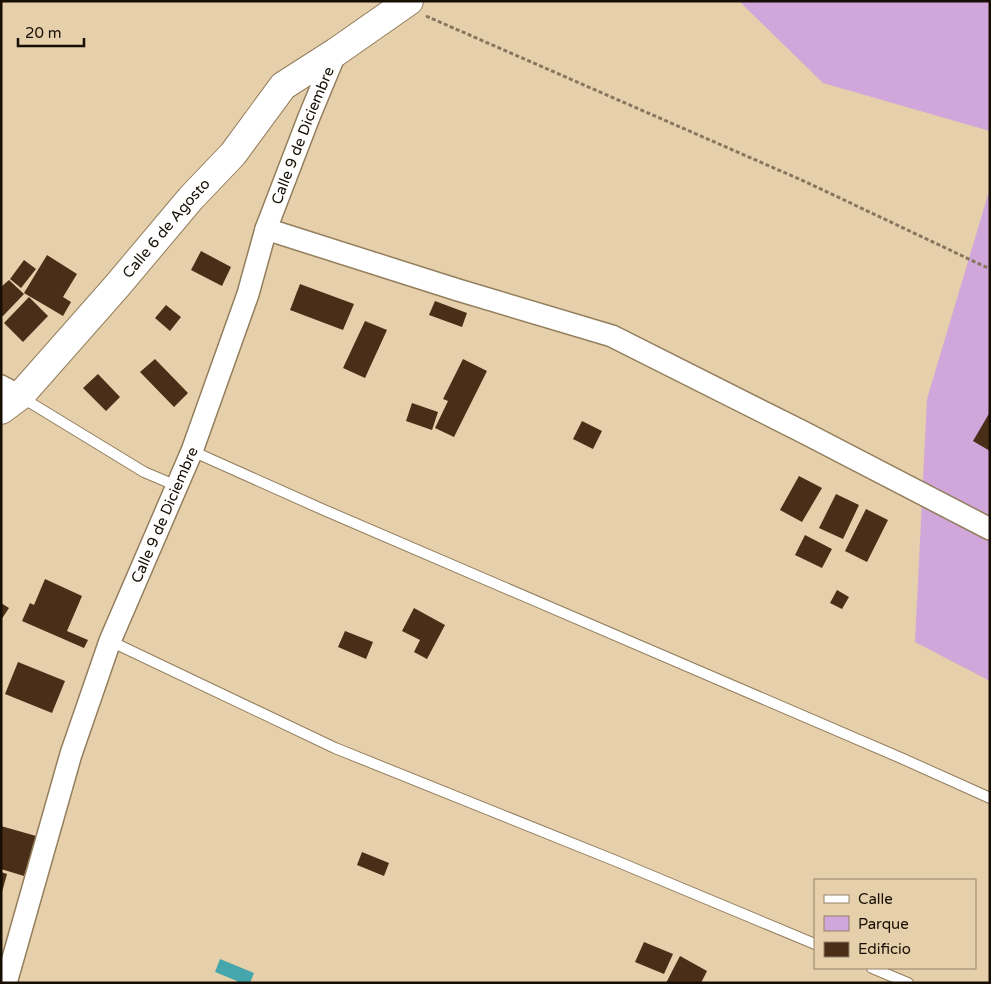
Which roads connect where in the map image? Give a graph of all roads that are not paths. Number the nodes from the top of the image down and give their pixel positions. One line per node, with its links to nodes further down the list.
1 (406, 4): 2 (street, Calle 6 de Agosto)
2 (336, 52): 3 (street, Calle 9 de Diciembre); 4 (street, Calle 6 de Agosto)
3 (266, 229): 5 (street, Calle 9 de Diciembre); 7 (street)
4 (8, 397): 6 (lane)
5 (192, 451): 6 (street, Calle 9 de Diciembre); 9 (lane)
6 (177, 486): 8 (street, Calle 9 de Diciembre)
7 (990, 529)
8 (110, 641): 10 (lane); 12 (street, Calle 9 de Diciembre)
9 (990, 798)
10 (814, 944)
11 (874, 969): 13 (lane)
12 (6, 983)
13 (908, 983)

